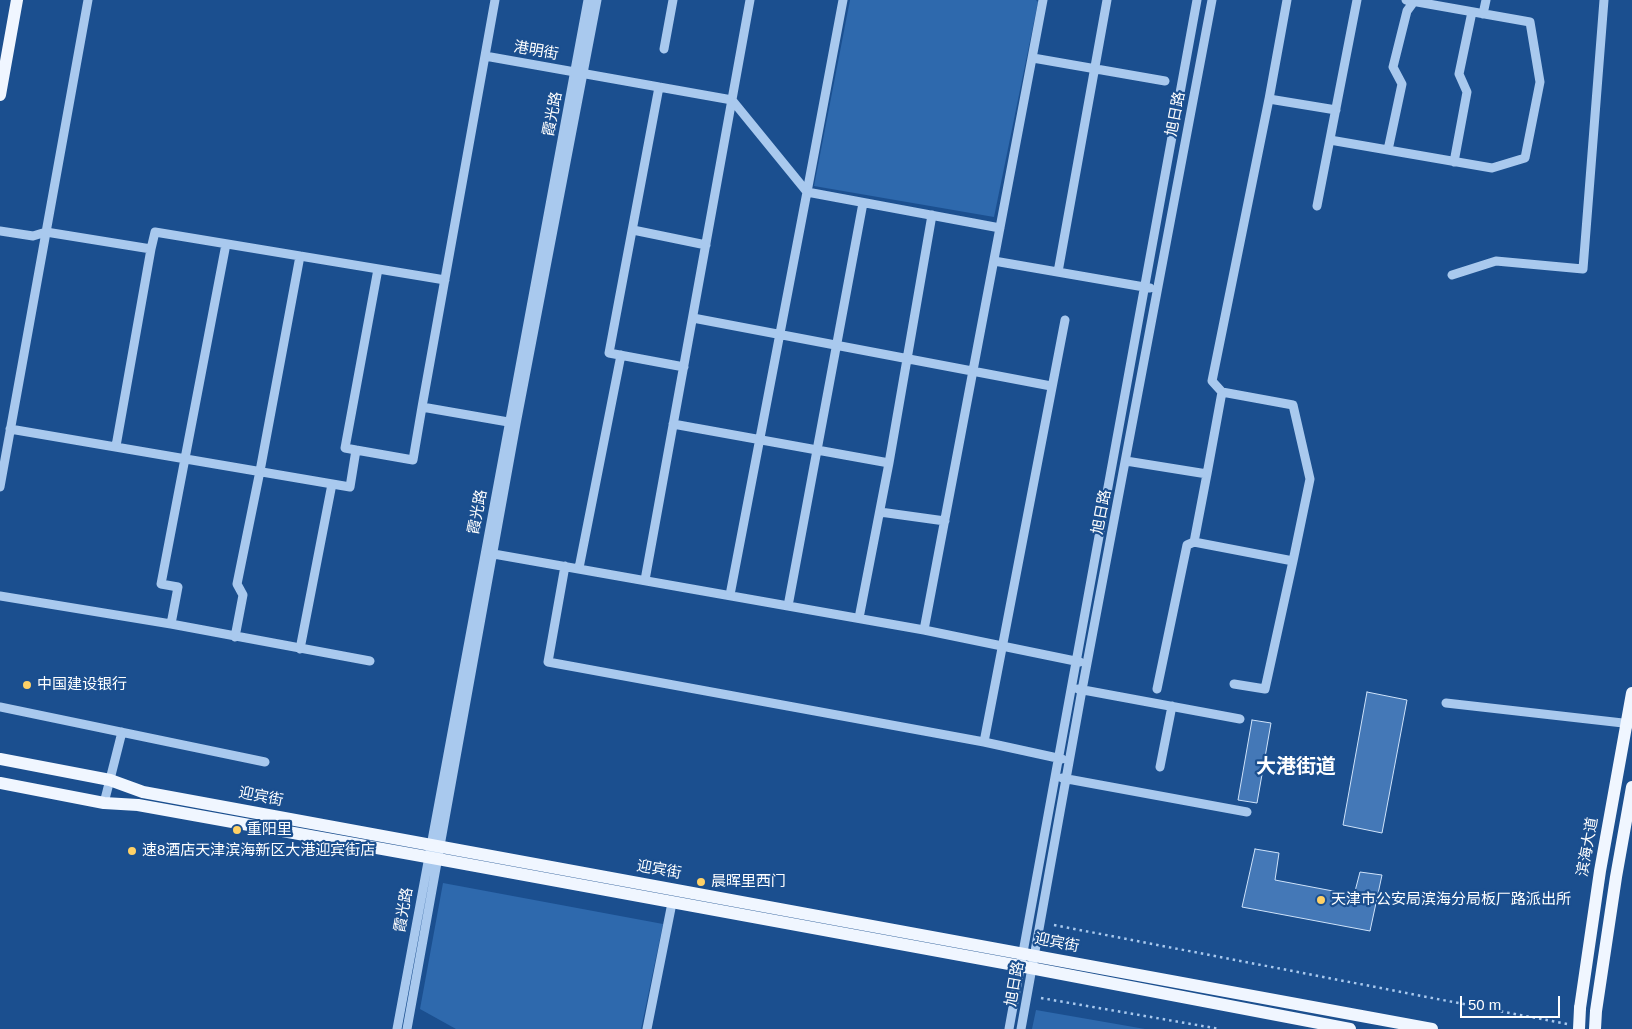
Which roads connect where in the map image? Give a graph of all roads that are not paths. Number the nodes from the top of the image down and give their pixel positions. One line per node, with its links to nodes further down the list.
1 (17, 0): 27 (main road)
2 (88, 0): 41 (street)
3 (495, 0): 21 (street)
4 (588, 0): 24 (street, 霞光路)
5 (597, 0): 24 (street, 霞光路)
6 (673, 0): 20 (street)
7 (750, 0): 29 (street)
8 (844, 0): 34 (street)
9 (1043, 0): 22 (street)
10 (1107, 0): 23 (street)
11 (1197, 0): 51 (street, 旭日路)
12 (1212, 0): 52 (street, 旭日路)
13 (1287, 0): 28 (street)
14 (1356, 0): 30 (street)
15 (1412, 0): 18 (street); 32 (street)
16 (1486, 0): 19 (street)
17 (1604, 0): 49 (street)
18 (1472, 12): 19 (street); 33 (street)
19 (1484, 14): 33 (street)
20 (664, 49)
21 (486, 56): 24 (street, 港明街); 50 (street)
22 (1033, 58): 23 (street); 38 (street)
23 (1095, 70): 25 (street); 48 (street)
24 (578, 72): 26 (street, 港明街); 64 (street, 霞光路)
25 (1165, 81)
26 (659, 87): 29 (street, 港明街); 39 (street)
27 (0, 95)
28 (1269, 99): 30 (street); 62 (street)
29 (732, 100): 34 (street); 43 (street)
30 (1336, 110): 31 (street)
31 (1330, 140): 32 (street); 36 (street)
32 (1388, 150): 33 (street)
33 (1454, 162)
34 (807, 192): 35 (street); 55 (street)
35 (863, 203): 37 (street); 56 (street)
36 (1317, 206)
37 (932, 215): 38 (street); 58 (street)
38 (1000, 228): 46 (street)
39 (633, 230): 43 (street); 57 (street)
40 (0, 231): 41 (street)
41 (46, 232): 44 (street); 66 (street)
42 (226, 244): 44 (street); 45 (street); 71 (street)
43 (706, 245): 53 (street)
44 (151, 249): 68 (street)
45 (300, 256): 47 (street); 74 (street)
46 (994, 261): 48 (street); 60 (street)
47 (378, 269): 50 (street); 69 (street)
48 (1058, 272): 51 (street)
49 (1452, 275)
50 (445, 280): 63 (street)
51 (1144, 287): 52 (street); 96 (street, 旭日路)
52 (1157, 289): 72 (street, 旭日路)
53 (693, 318): 55 (street); 59 (street)
54 (1065, 320): 61 (street)
55 (780, 334): 56 (street); 67 (street)
56 (837, 345): 58 (street); 70 (street)
57 (621, 355): 59 (street); 84 (street)
58 (907, 358): 60 (street); 73 (street)
59 (684, 368): 65 (street)
60 (973, 371): 61 (street); 79 (street)
61 (1051, 386): 93 (street)
62 (1222, 392): 75 (street); 82 (street)
63 (422, 407): 64 (street); 69 (street)
64 (513, 423): 81 (street, 霞光路)
65 (673, 424): 67 (street); 85 (street)
66 (10, 429): 68 (street); 77 (street)
67 (760, 440): 70 (street); 86 (street)
68 (116, 446): 71 (street)
69 (356, 450): 76 (street)
70 (817, 450): 73 (street); 88 (street)
71 (185, 458): 74 (street); 90 (street)
72 (1126, 461): 75 (street); 97 (street, 旭日路)
73 (889, 463): 78 (street)
74 (260, 471): 76 (street); 92 (street)
75 (1207, 474): 80 (street)
76 (332, 484): 94 (street)
77 (0, 487)
78 (880, 512): 79 (street); 89 (street)
79 (945, 521): 91 (street)
80 (1194, 542): 82 (street); 100 (street)
81 (489, 553): 83 (street); 122 (street, 霞光路)
82 (1293, 561): 98 (street)
83 (565, 566): 84 (street); 109 (street)
84 (579, 568): 85 (street)
85 (645, 580): 86 (street)
86 (730, 595): 88 (street)
87 (0, 596): 90 (street)
88 (788, 606): 89 (street)
89 (859, 618): 91 (street)
90 (170, 624): 92 (street)
91 (924, 630): 93 (street)
92 (235, 637): 94 (street)
93 (1001, 646): 96 (street); 109 (street)
94 (300, 649): 95 (street)
95 (370, 661)
96 (1076, 661): 97 (street); 99 (street, 旭日路)
97 (1087, 664): 101 (street, 旭日路)
98 (1234, 684)
99 (1071, 687): 101 (street); 110 (street, 旭日路)
100 (1157, 689)
101 (1082, 690): 104 (street); 112 (street, 旭日路)
102 (1632, 693): 107 (main road, 滨海大道)
103 (1446, 703): 107 (street)
104 (1172, 706): 106 (street); 114 (street)
105 (0, 707): 108 (street)
106 (1240, 719)
107 (1630, 723): 126 (main road, 滨海大道, bridge)
108 (122, 732): 113 (street); 117 (street)
109 (984, 742): 110 (street)
110 (1058, 758): 112 (street); 115 (street, 旭日路)
111 (0, 759): 117 (main road, 迎宾街)
112 (1070, 760): 116 (street, 旭日路)
113 (265, 762)
114 (1160, 767)
115 (1054, 776): 116 (street); 124 (street, 旭日路)
116 (1067, 779): 121 (street); 124 (street, 旭日路)
117 (110, 780): 120 (street); 122 (main road, 迎宾街)
118 (0, 783): 120 (main road, 迎宾街)
119 (1632, 787): 134 (main road)
120 (104, 803): 122 (main road, 迎宾街)
121 (1247, 812)
122 (434, 852): 123 (main road, 迎宾街); 124 (main road, 迎宾街); 127 (street, 霞光路); 128 (street, 霞光路)
123 (672, 903): 125 (main road, 迎宾街); 129 (street)
124 (1028, 954): 125 (street, 旭日路); 133 (main road, 迎宾街)
125 (1026, 967): 130 (street, 旭日路); 131 (street, 旭日路); 132 (main road, 迎宾街)
126 (1575, 1027)
127 (396, 1029)
128 (407, 1029)
129 (647, 1029)
130 (1009, 1029)
131 (1021, 1029)
132 (1350, 1029)
133 (1432, 1029)
134 (1595, 1029)

